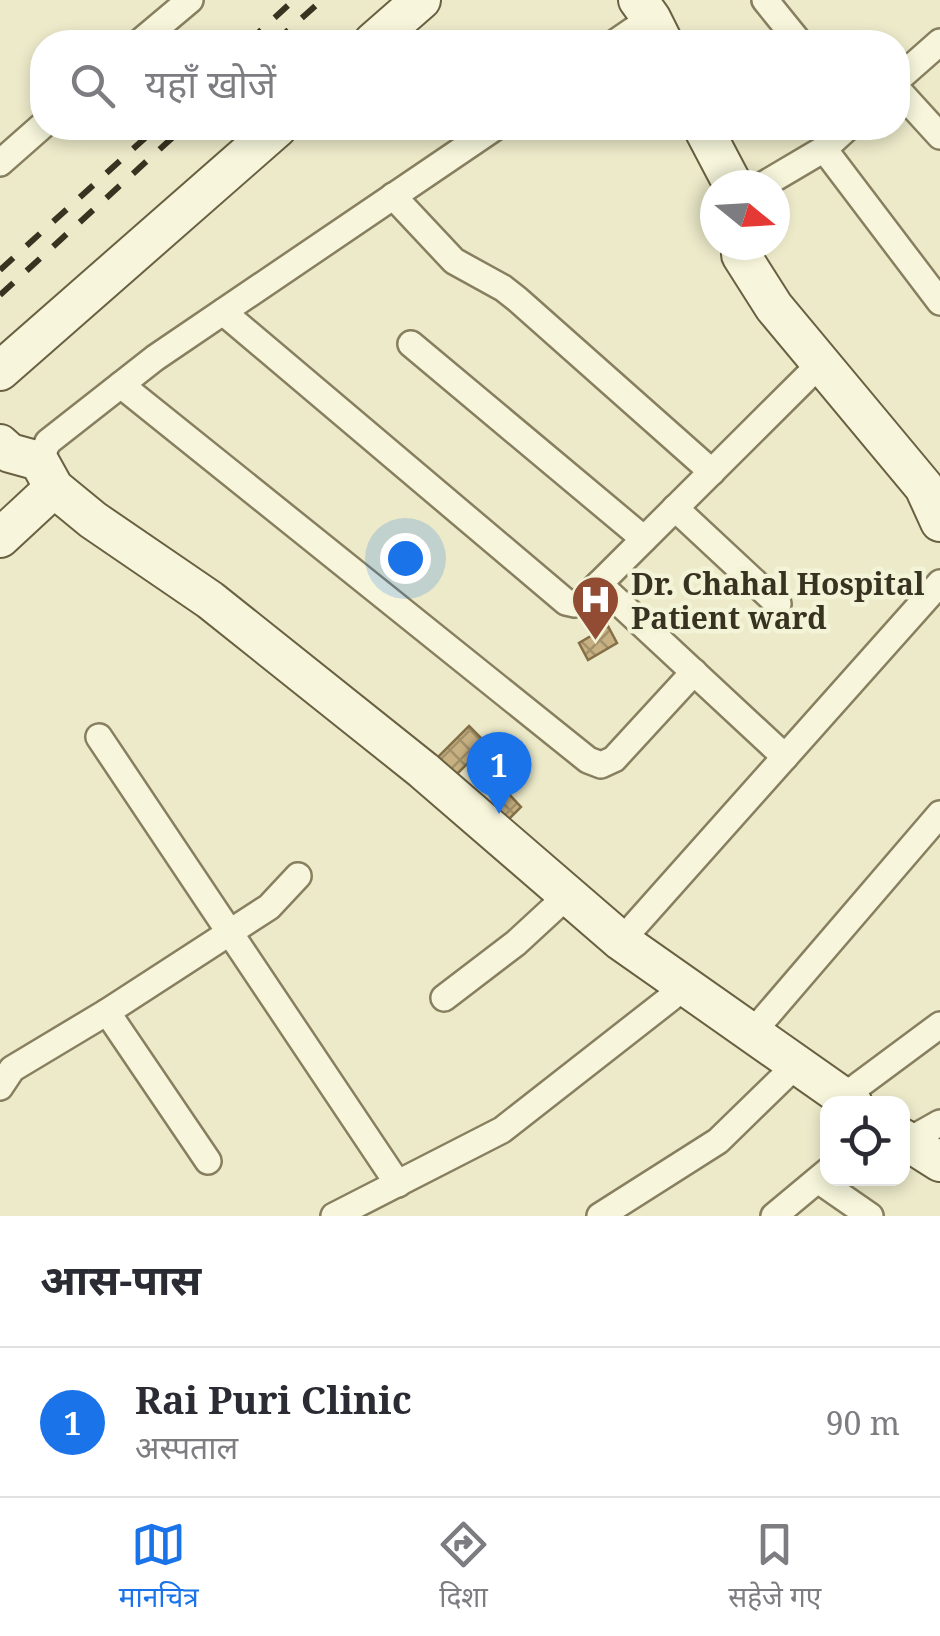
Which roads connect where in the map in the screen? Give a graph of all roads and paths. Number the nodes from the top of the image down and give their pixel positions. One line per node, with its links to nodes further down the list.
1 (190, 0): 4 (street)
2 (421, 0): 5 (main road)
3 (765, 0): 6 (street)
4 (154, 30)
5 (387, 30)
6 (789, 30)
7 (940, 42): 8 (street)
8 (910, 68)
9 (910, 103): 11 (street)
10 (30, 136): 17 (street)
11 (940, 136)
12 (263, 140): 26 (main road)
13 (476, 140): 20 (street)
14 (709, 140): 18 (main road)
15 (833, 140): 16 (street)
16 (824, 149): 19 (street); 22 (street)
17 (0, 162)
18 (725, 170)
19 (788, 170)
20 (393, 196): 23 (street); 29 (street)
21 (744, 260): 25 (main road)
22 (940, 302)
23 (223, 312): 27 (street); 36 (street)
24 (411, 344): 34 (street)
25 (821, 363): 29 (street); 32 (main road)
26 (0, 371)
27 (121, 384): 30 (street); 38 (street)
28 (0, 444): 30 (main road)
29 (712, 472): 31 (street)
30 (46, 475): 33 (main road); 43 (main road)
31 (675, 508): 34 (street); 37 (street)
32 (940, 522)
33 (0, 538)
34 (644, 539): 36 (street)
35 (940, 583): 40 (street)
36 (600, 584): 38 (street)
37 (778, 604)
38 (694, 672): 40 (street)
39 (100, 737): 44 (street)
40 (786, 757): 45 (street)
41 (940, 814): 50 (street)
42 (298, 876): 44 (street)
43 (568, 895): 45 (main road); 47 (street)
44 (228, 932): 48 (street); 60 (street)
45 (621, 941): 46 (main road)
46 (686, 986): 50 (main road); 60 (street)
47 (444, 998)
48 (106, 1012): 52 (street); 56 (street)
49 (940, 1025): 54 (street)
50 (752, 1033): 51 (main road)
51 (796, 1064): 53 (main road); 62 (street)
52 (4, 1069)
53 (842, 1096)
54 (853, 1096)
55 (917, 1134): 57 (main road)
56 (208, 1162)
57 (940, 1162)
58 (820, 1178): 63 (street)
59 (835, 1186): 64 (street)
60 (388, 1198): 61 (street)
61 (334, 1216)
62 (600, 1216)
63 (774, 1216)
64 (870, 1216)

